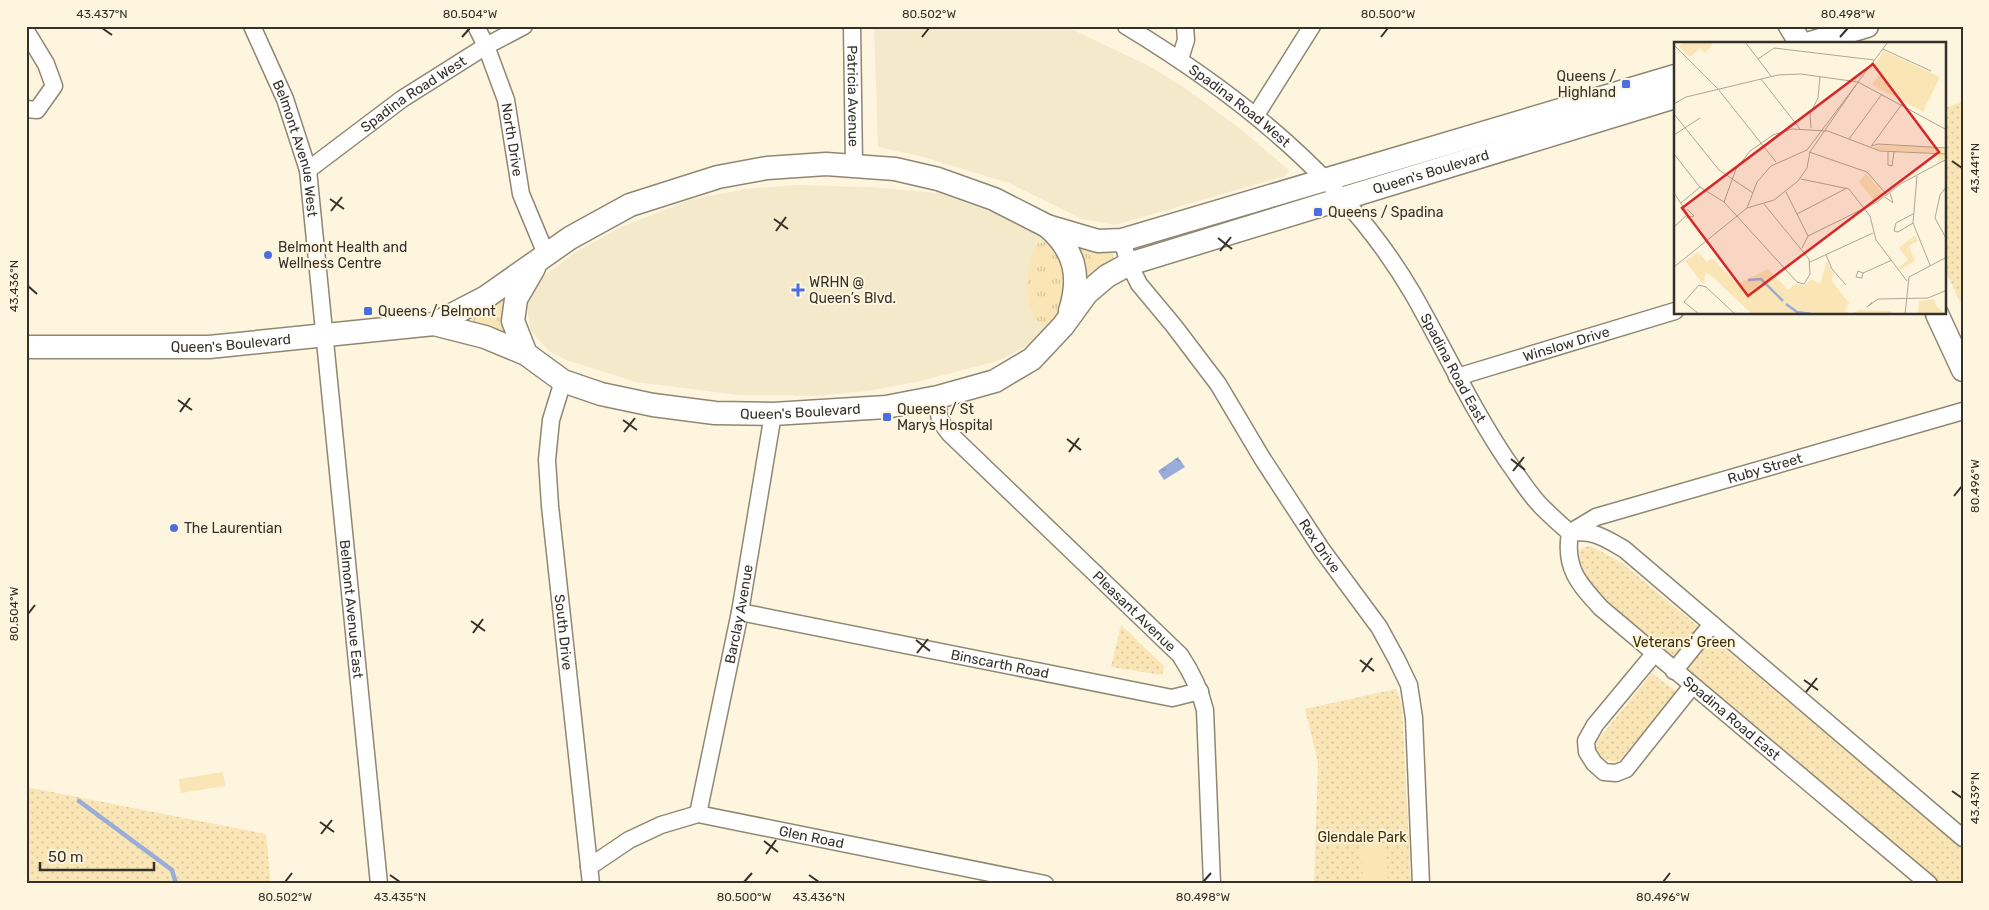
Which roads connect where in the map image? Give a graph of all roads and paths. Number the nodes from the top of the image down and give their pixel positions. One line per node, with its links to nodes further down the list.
1 (252, 26): 20 (street, Belmont Avenue West)
2 (476, 26): 13 (street, North Drive)
3 (524, 26): 13 (street, Spadina Road West)
4 (852, 26): 19 (street, Patricia Avenue)
5 (1126, 26): 14 (street, Spadina Road West)
6 (1185, 26): 14 (street)
7 (1312, 26): 18 (street)
8 (1790, 26): 11 (street)
9 (1867, 26): 12 (street)
10 (26, 31): 17 (street)
11 (1800, 42)
12 (1814, 42)
13 (486, 46): 20 (street, Spadina Road West); 25 (street, North Drive)
14 (1180, 58): 18 (street, Spadina Road West)
15 (1674, 76): 21 (street, Queen's Boulevard)
16 (1674, 97): 22 (street, Queen's Boulevard)
17 (26, 108)
18 (1256, 115): 21 (street, Spadina Road West)
19 (854, 165): 23 (street, Queen's Boulevard); 25 (street, Queen's Boulevard)
20 (308, 170): 31 (street, Belmont Avenue West)
21 (1326, 181): 22 (street, Spadina Road West); 24 (street, Queen's Boulevard)
22 (1343, 198): 26 (street, Queen's Boulevard); 35 (street, Spadina Road East)
23 (1047, 226): 24 (street, Queen's Boulevard); 30 (street, Queen's Boulevard)
24 (1122, 240): 26 (street, Rex Drive)
25 (541, 258): 29 (street, Queen's Boulevard); 33 (street, Queen's Boulevard)
26 (1129, 264): 30 (street, Queen's Boulevard); 53 (street, Rex Drive)
27 (1674, 311): 35 (street, Winslow Drive)
28 (1937, 315): 34 (street)
29 (434, 324): 31 (street, Queen's Boulevard); 33 (street, Queen's Boulevard)
30 (1063, 326): 37 (street, Queen's Boulevard)
31 (325, 336): 32 (street, Queen's Boulevard); 50 (street, Belmont Avenue East)
32 (26, 347)
33 (526, 354): 36 (street, Queen's Boulevard)
34 (1963, 370)
35 (1457, 377): 40 (street, Spadina Road East)
36 (563, 381): 39 (street, Queen's Boulevard); 49 (street, South Drive)
37 (938, 396): 39 (street, Queen's Boulevard); 46 (street, Pleasant Avenue)
38 (1963, 411): 40 (street, Ruby Street)
39 (772, 414): 41 (street, Barclay Avenue)
40 (1570, 533): 42 (street); 43 (street, Spadina Road East)
41 (740, 612): 46 (street, Binscarth Road); 47 (street, Barclay Avenue)
42 (1712, 624): 44 (street); 48 (street)
43 (1654, 654): 44 (street, Spadina Road East); 45 (street)
44 (1674, 670): 45 (street, Spadina Road East)
45 (1692, 686): 54 (street, Spadina Road East)
46 (1200, 691): 52 (street, Pleasant Avenue)
47 (698, 814): 49 (street, Glen Road); 51 (street, Glen Road)
48 (1963, 838)
49 (590, 876)
50 (379, 884)
51 (1044, 884)
52 (1212, 884)
53 (1421, 884)
54 (1930, 884)

